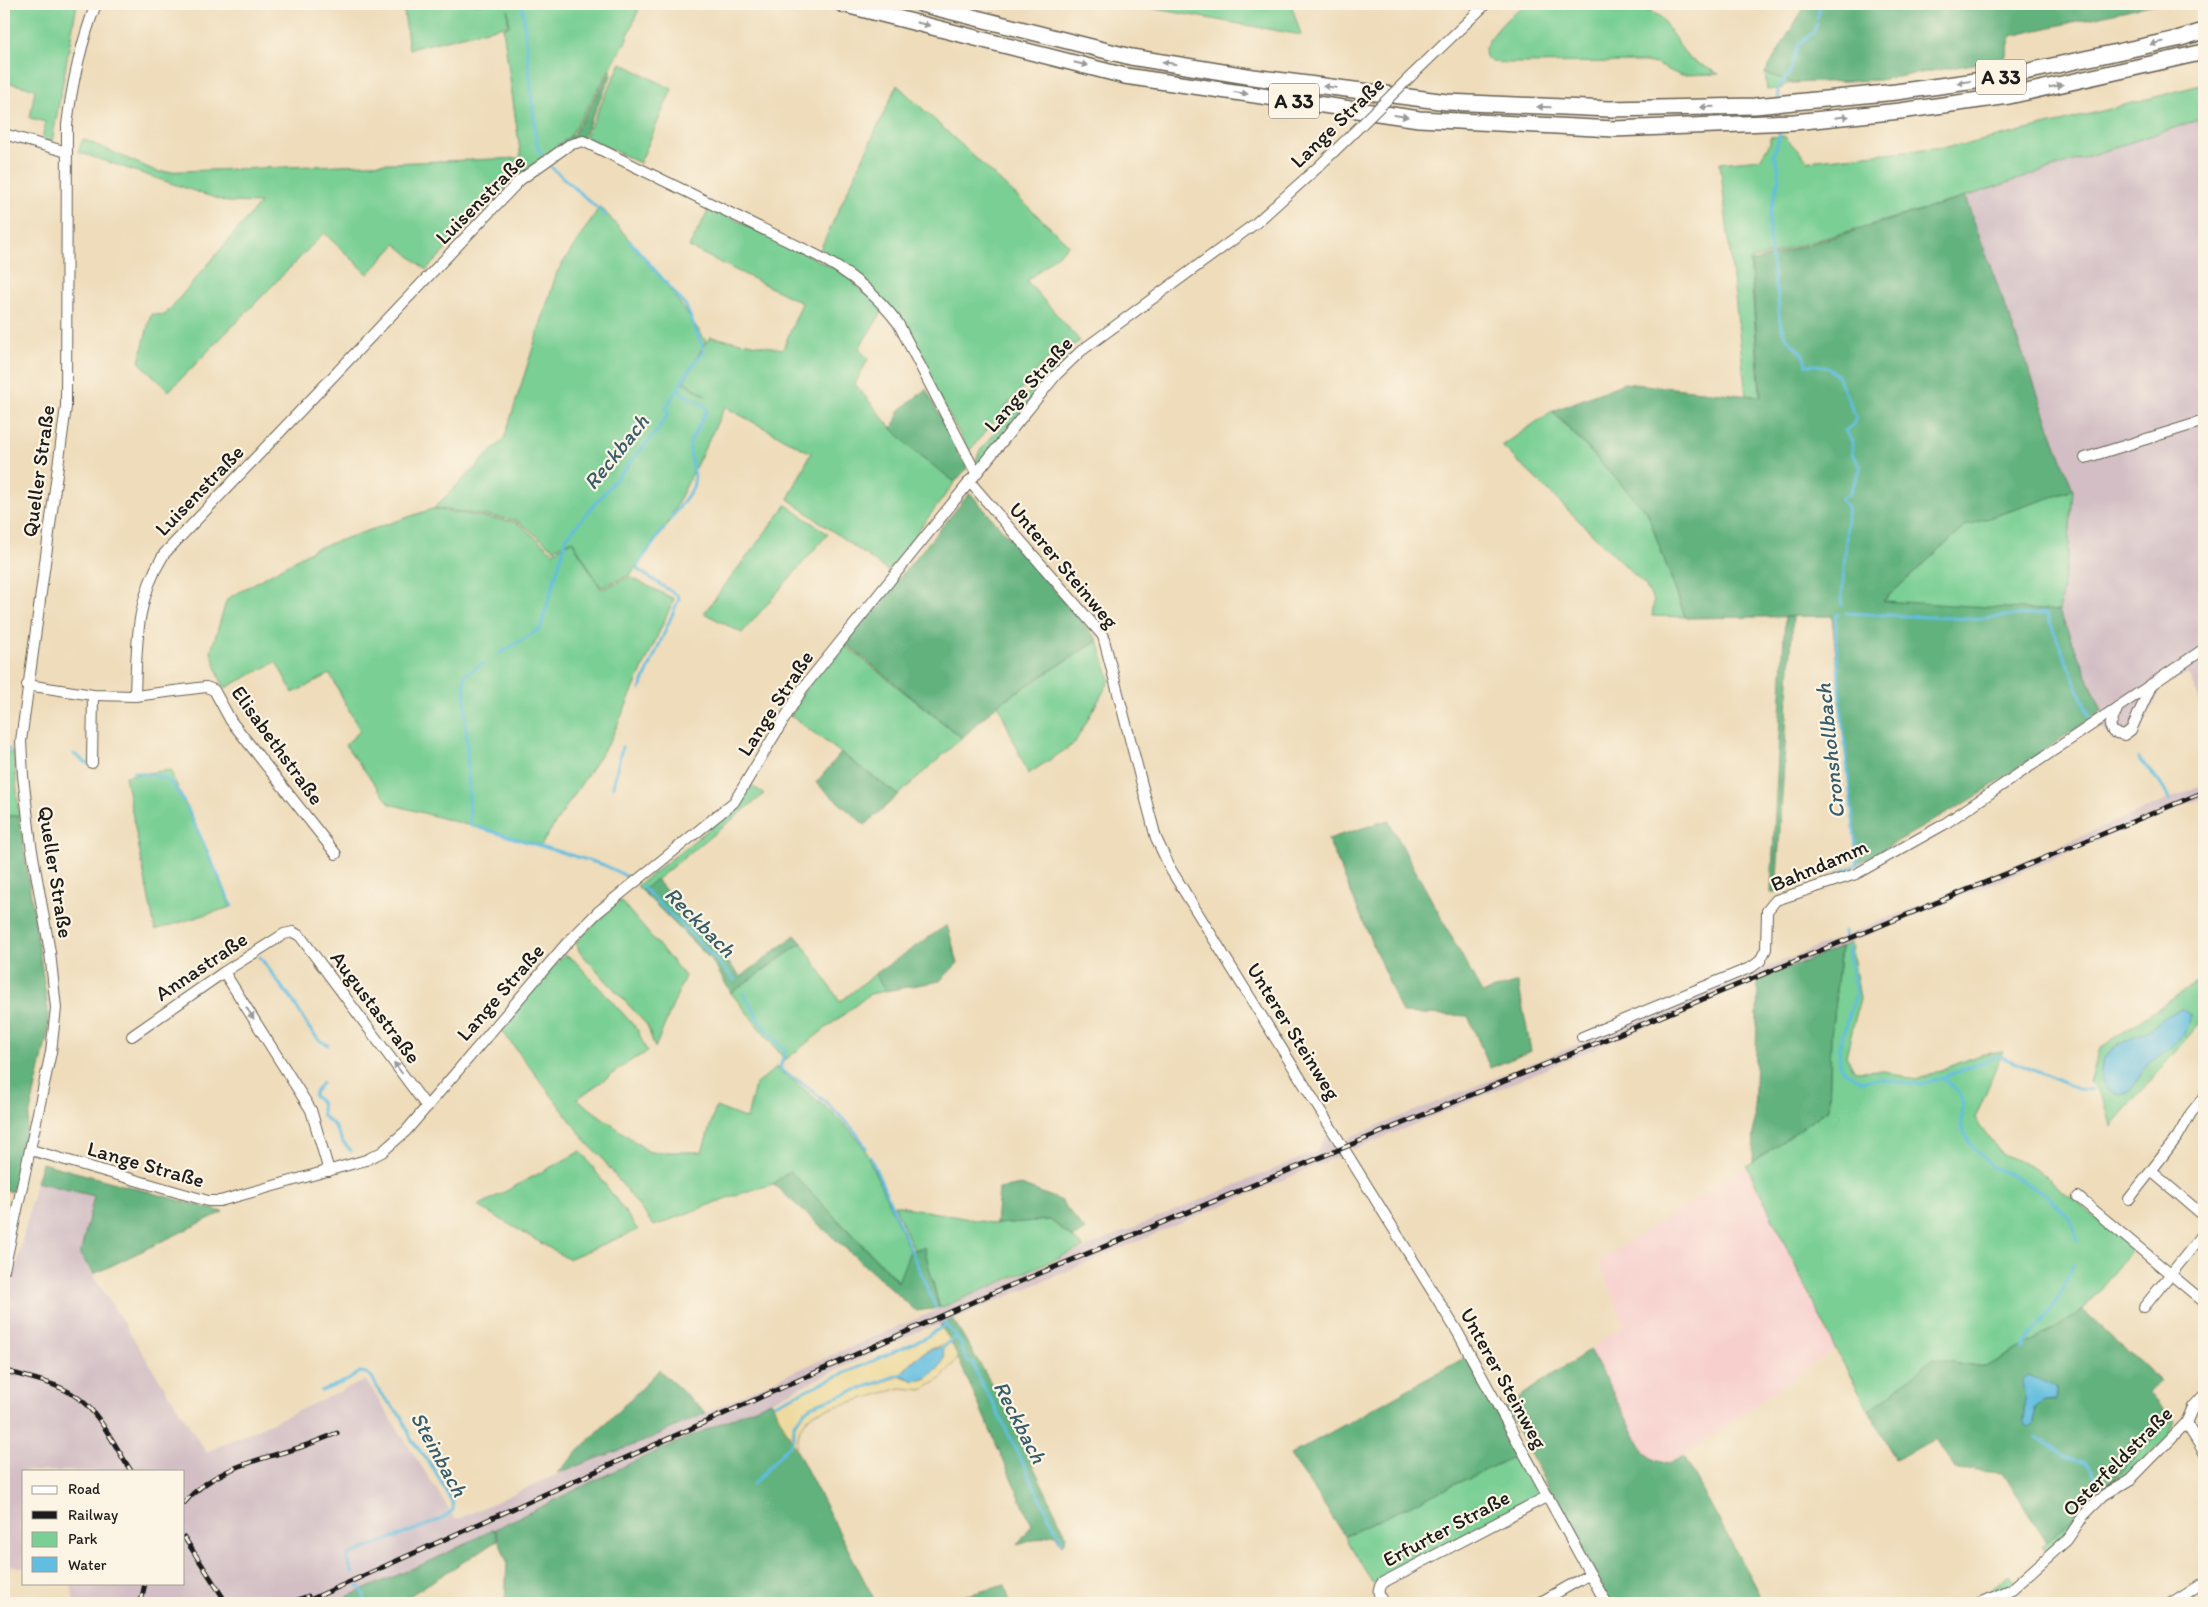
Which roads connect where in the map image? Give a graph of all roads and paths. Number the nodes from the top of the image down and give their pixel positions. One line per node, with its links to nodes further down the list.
1 (96, 4): 8 (street, Queller Straße)
2 (842, 4): 6 (highway, A 33, one-way to 6)
3 (921, 4): 5 (highway, A 33, one-way to 3)
4 (1486, 4): 11 (street, Lange Straße, bridge)
5 (2204, 31)
6 (2204, 52)
7 (4, 134): 8 (street)
8 (67, 152): 15 (street, Queller Straße)
9 (2204, 421): 10 (street)
10 (2085, 458)
11 (976, 472): 12 (street, Lange Straße); 17 (street, Luisenstraße)
12 (969, 481): 26 (street, Lange Straße); 41 (street, Unterer Steinweg)
13 (2204, 649): 14 (street, Bahndamm)
14 (2152, 683): 18 (street, Bahndamm); 18 (street)
15 (27, 685): 16 (street, Elisabethstraße); 27 (street, Queller Straße)
16 (93, 695): 17 (street, Elisabethstraße); 19 (street)
17 (135, 696): 20 (street, Elisabethstraße)
18 (2118, 707): 24 (street, Bahndamm)
19 (92, 763)
20 (336, 854)
21 (293, 932): 22 (street, Annastraße); 26 (street, Augustastraße, one-way to 21)
22 (224, 972): 23 (street, Annastraße); 28 (street, one-way to 28)
23 (132, 1036)
24 (1582, 1037)
25 (2204, 1097): 29 (street)
26 (427, 1107): 28 (street, Lange Straße)
27 (31, 1150): 28 (street, Lange Straße); 34 (street, Queller Straße)
28 (329, 1171)
29 (2150, 1171): 31 (street); 32 (street)
30 (2078, 1197): 35 (street)
31 (2129, 1199)
32 (2204, 1216)
33 (2204, 1233): 35 (street)
34 (4, 1270)
35 (2172, 1274): 36 (street); 37 (street)
36 (2204, 1302)
37 (2144, 1307)
38 (2204, 1395): 39 (street, Osterfeldstraße)
39 (2186, 1423): 40 (street); 47 (street, Osterfeldstraße)
40 (2204, 1452)
41 (1548, 1496): 42 (street, Unterer Steinweg); 44 (street, Erfurter Straße)
42 (1590, 1574): 45 (street); 46 (street, Unterer Steinweg)
43 (2204, 1582): 48 (street)
44 (1383, 1603)
45 (1539, 1603)
46 (1606, 1603)
47 (1980, 1603)
48 (2171, 1603)

